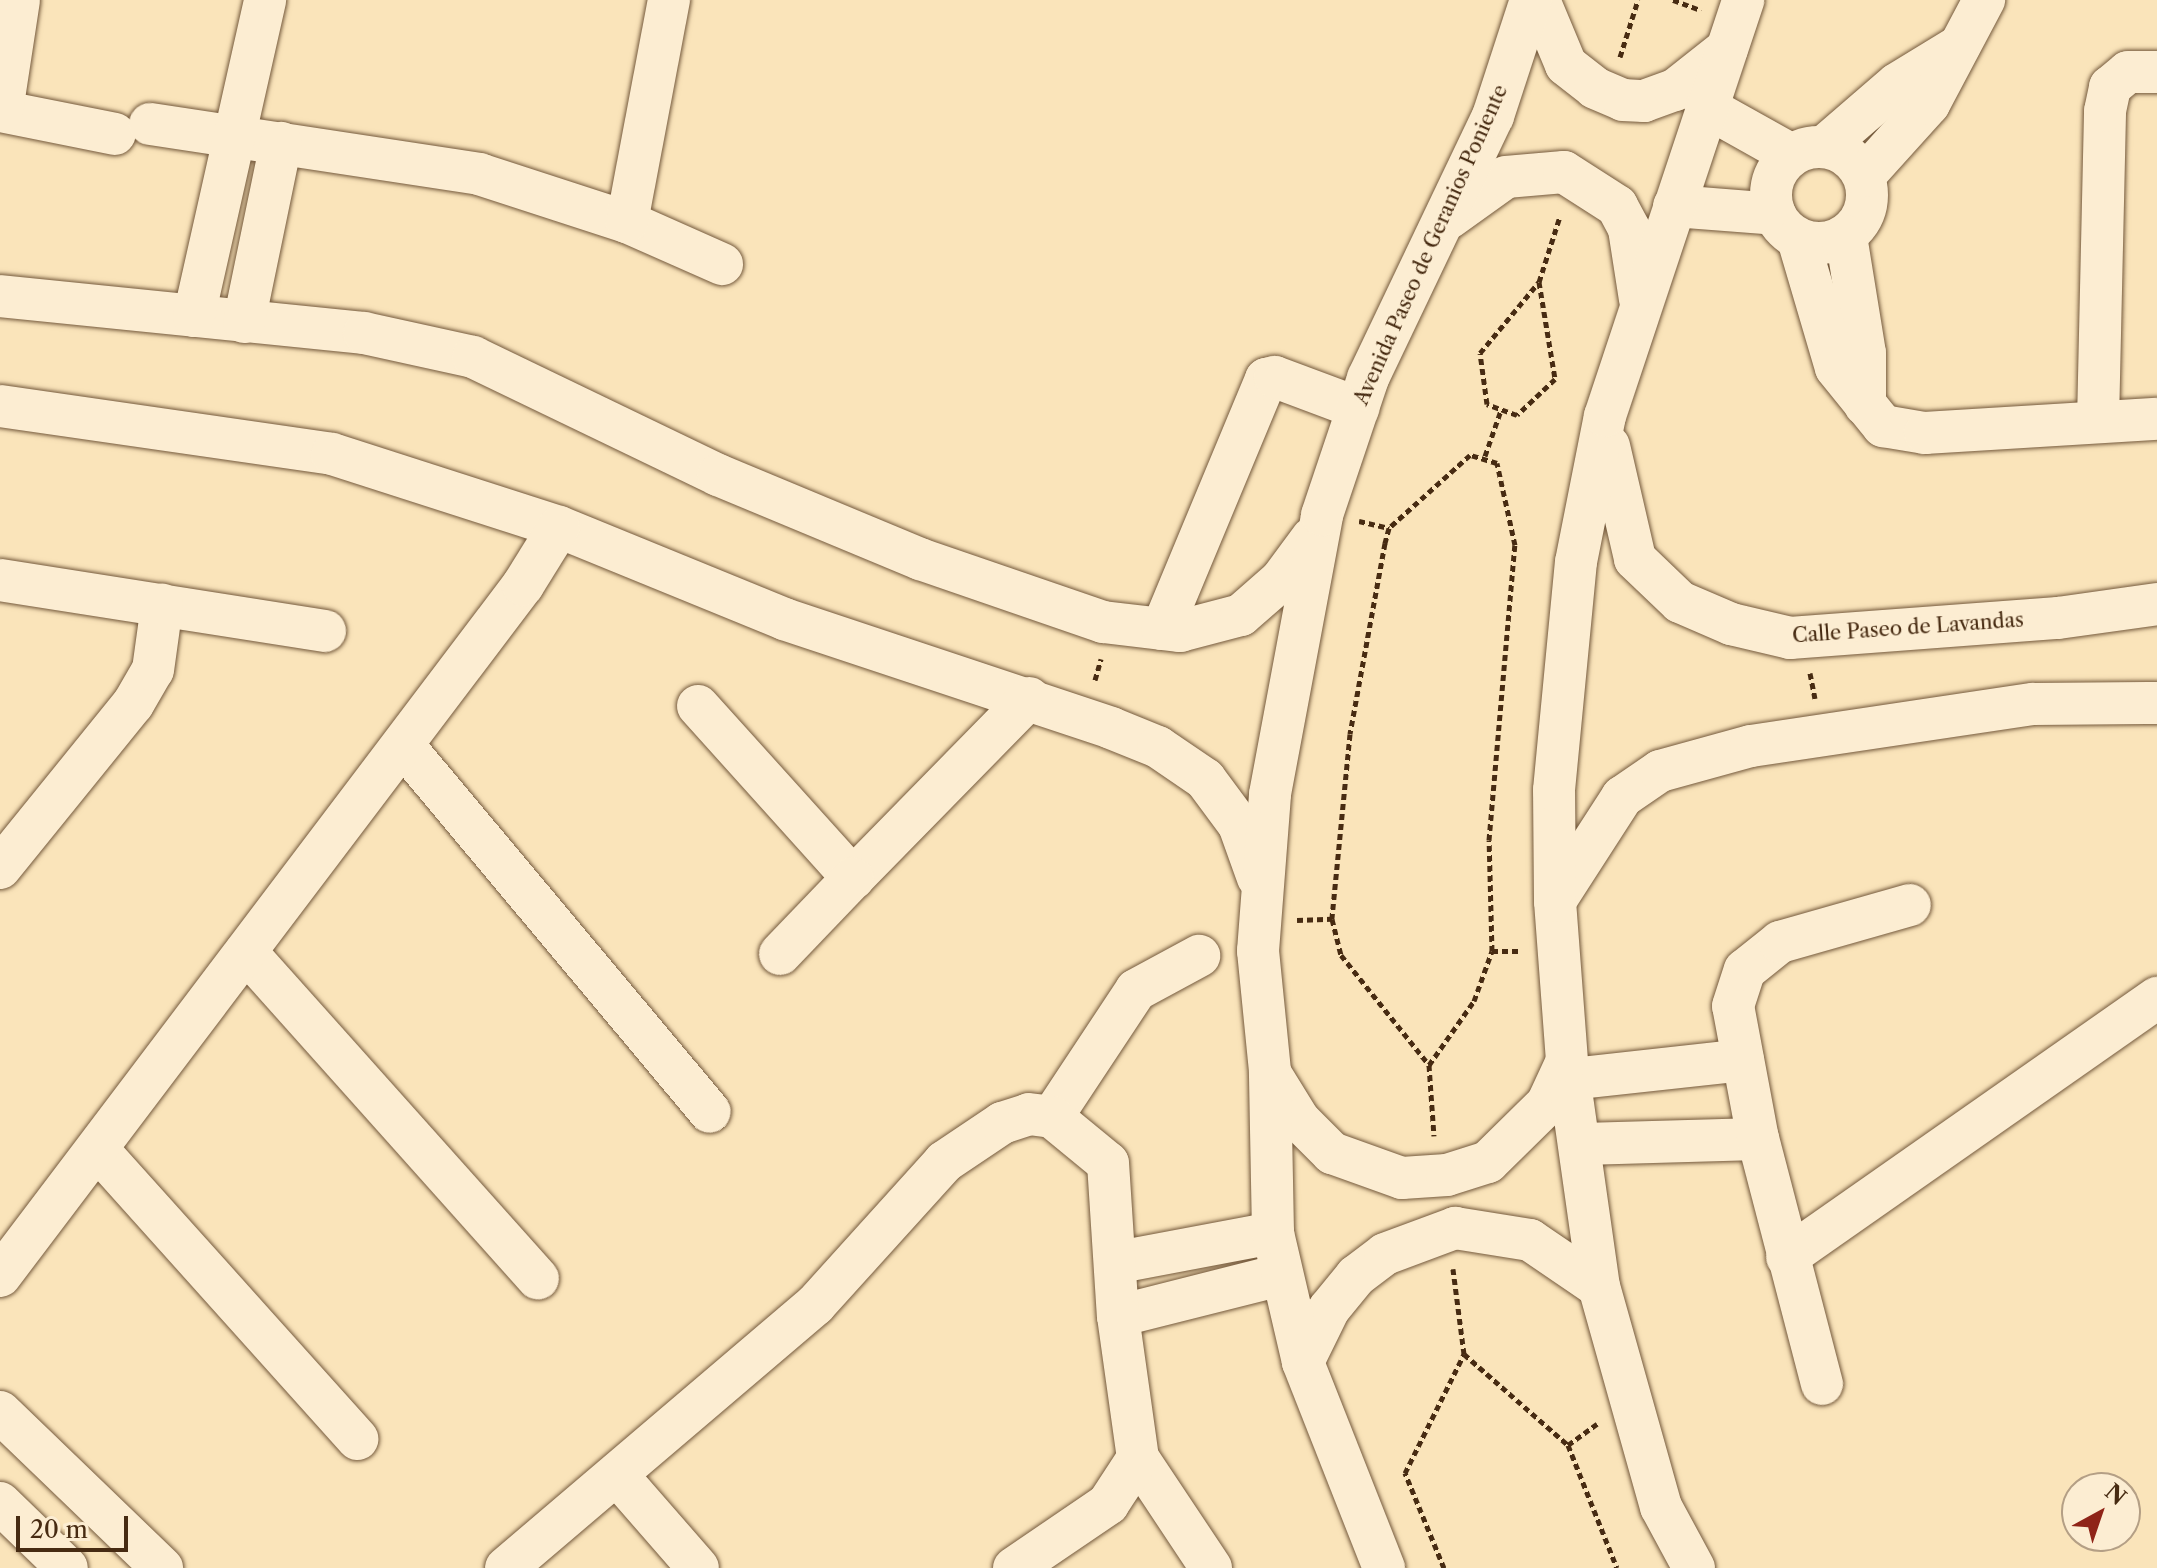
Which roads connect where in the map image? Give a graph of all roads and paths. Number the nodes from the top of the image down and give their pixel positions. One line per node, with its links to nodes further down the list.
1 (19, 0): 12 (street)
2 (265, 0): 13 (street)
3 (669, 0): 18 (street)
4 (1531, 0): 19 (street, Avenida Paseo de Geranios Poniente)
5 (1539, 0): 9 (street)
6 (1743, 0): 9 (street)
7 (1984, 0): 8 (street)
8 (1964, 43): 15 (street); 16 (street)
9 (1727, 48): 11 (street)
10 (2157, 72): 33 (street)
11 (1706, 107): 15 (street); 17 (street)
12 (1, 111): 13 (street)
13 (237, 137): 14 (street); 25 (street)
14 (281, 143): 18 (street); 26 (street)
15 (1808, 151): 16 (street); 20 (street)
16 (1864, 176): 21 (street)
17 (1674, 206): 20 (street); 24 (street)
18 (627, 222): 22 (street)
19 (1441, 226): 24 (street); 29 (street, Avenida Paseo de Geranios Poniente)
20 (1786, 226): 21 (street); 27 (street)
21 (1846, 236): 27 (street)
22 (722, 264)
23 (0, 296): 25 (street)
24 (1641, 304): 31 (street)
25 (194, 316): 26 (street)
26 (244, 322): 40 (street)
27 (1865, 405): 33 (street)
28 (0, 406): 35 (street)
29 (1358, 408): 36 (street, Avenida Paseo de Geranios Poniente); 41 (street)
30 (1501, 410): 30 (path); 34 (path)
31 (1605, 416): 43 (street, Calle Paseo de Lavandas); 53 (street)
32 (2157, 419): 33 (street)
33 (2098, 422)
34 (1485, 456): 34 (path)
35 (559, 527): 44 (street); 49 (street)
36 (1318, 531): 41 (street); 52 (street, Avenida Paseo de Geranios Poniente)
37 (0, 580): 39 (street)
38 (2157, 604): 43 (street, Calle Paseo de Lavandas)
39 (162, 605): 42 (street); 50 (street)
40 (1111, 623): 41 (street); 47 (path)
41 (1162, 629)
42 (325, 631)
43 (1804, 637): 48 (path)
44 (1029, 698): 47 (street); 51 (street)
45 (2157, 703): 48 (street)
46 (698, 706): 51 (street)
47 (1084, 719): 52 (street)
48 (1822, 735): 53 (street)
49 (403, 745): 55 (street); 62 (street)
50 (0, 868)
51 (853, 878): 56 (street)
52 (1263, 890): 61 (street, Avenida Paseo de Geranios Poniente)
53 (1555, 901): 60 (street)
54 (1910, 905): 59 (street)
55 (246, 952): 66 (street); 72 (street)
56 (780, 954)
57 (1199, 956): 63 (street)
58 (2157, 998): 68 (street)
59 (1743, 1060): 60 (street); 64 (street)
60 (1569, 1070): 61 (street); 65 (street)
61 (1270, 1071): 67 (street, Avenida Paseo de Geranios Poniente)
62 (710, 1112)
63 (1052, 1117): 69 (street); 80 (street)
64 (1758, 1139): 65 (street); 68 (street)
65 (1583, 1144): 73 (street)
66 (99, 1151): 71 (street); 78 (street)
67 (1273, 1233): 69 (street); 70 (street, Avenida Paseo de Geranios Poniente)
68 (1787, 1257): 76 (street)
69 (1119, 1262): 74 (street)
70 (1280, 1275): 74 (street); 75 (street, Avenida Paseo de Geranios Poniente)
71 (0, 1276)
72 (538, 1279)
73 (1599, 1287): 75 (street); 91 (street)
74 (1118, 1316): 79 (street)
75 (1303, 1362): 88 (street, Avenida Paseo de Geranios Poniente)
76 (1822, 1384)
77 (0, 1412): 83 (street)
78 (357, 1439)
79 (1138, 1458): 86 (street); 87 (street)
80 (617, 1475): 84 (street); 85 (street)
81 (0, 1503): 82 (street)
82 (67, 1568)
83 (162, 1568)
84 (506, 1568)
85 (698, 1568)
86 (1014, 1568)
87 (1211, 1568)
88 (1384, 1568)
89 (1444, 1568): 90 (path)
90 (1617, 1568)
91 (1694, 1568)

